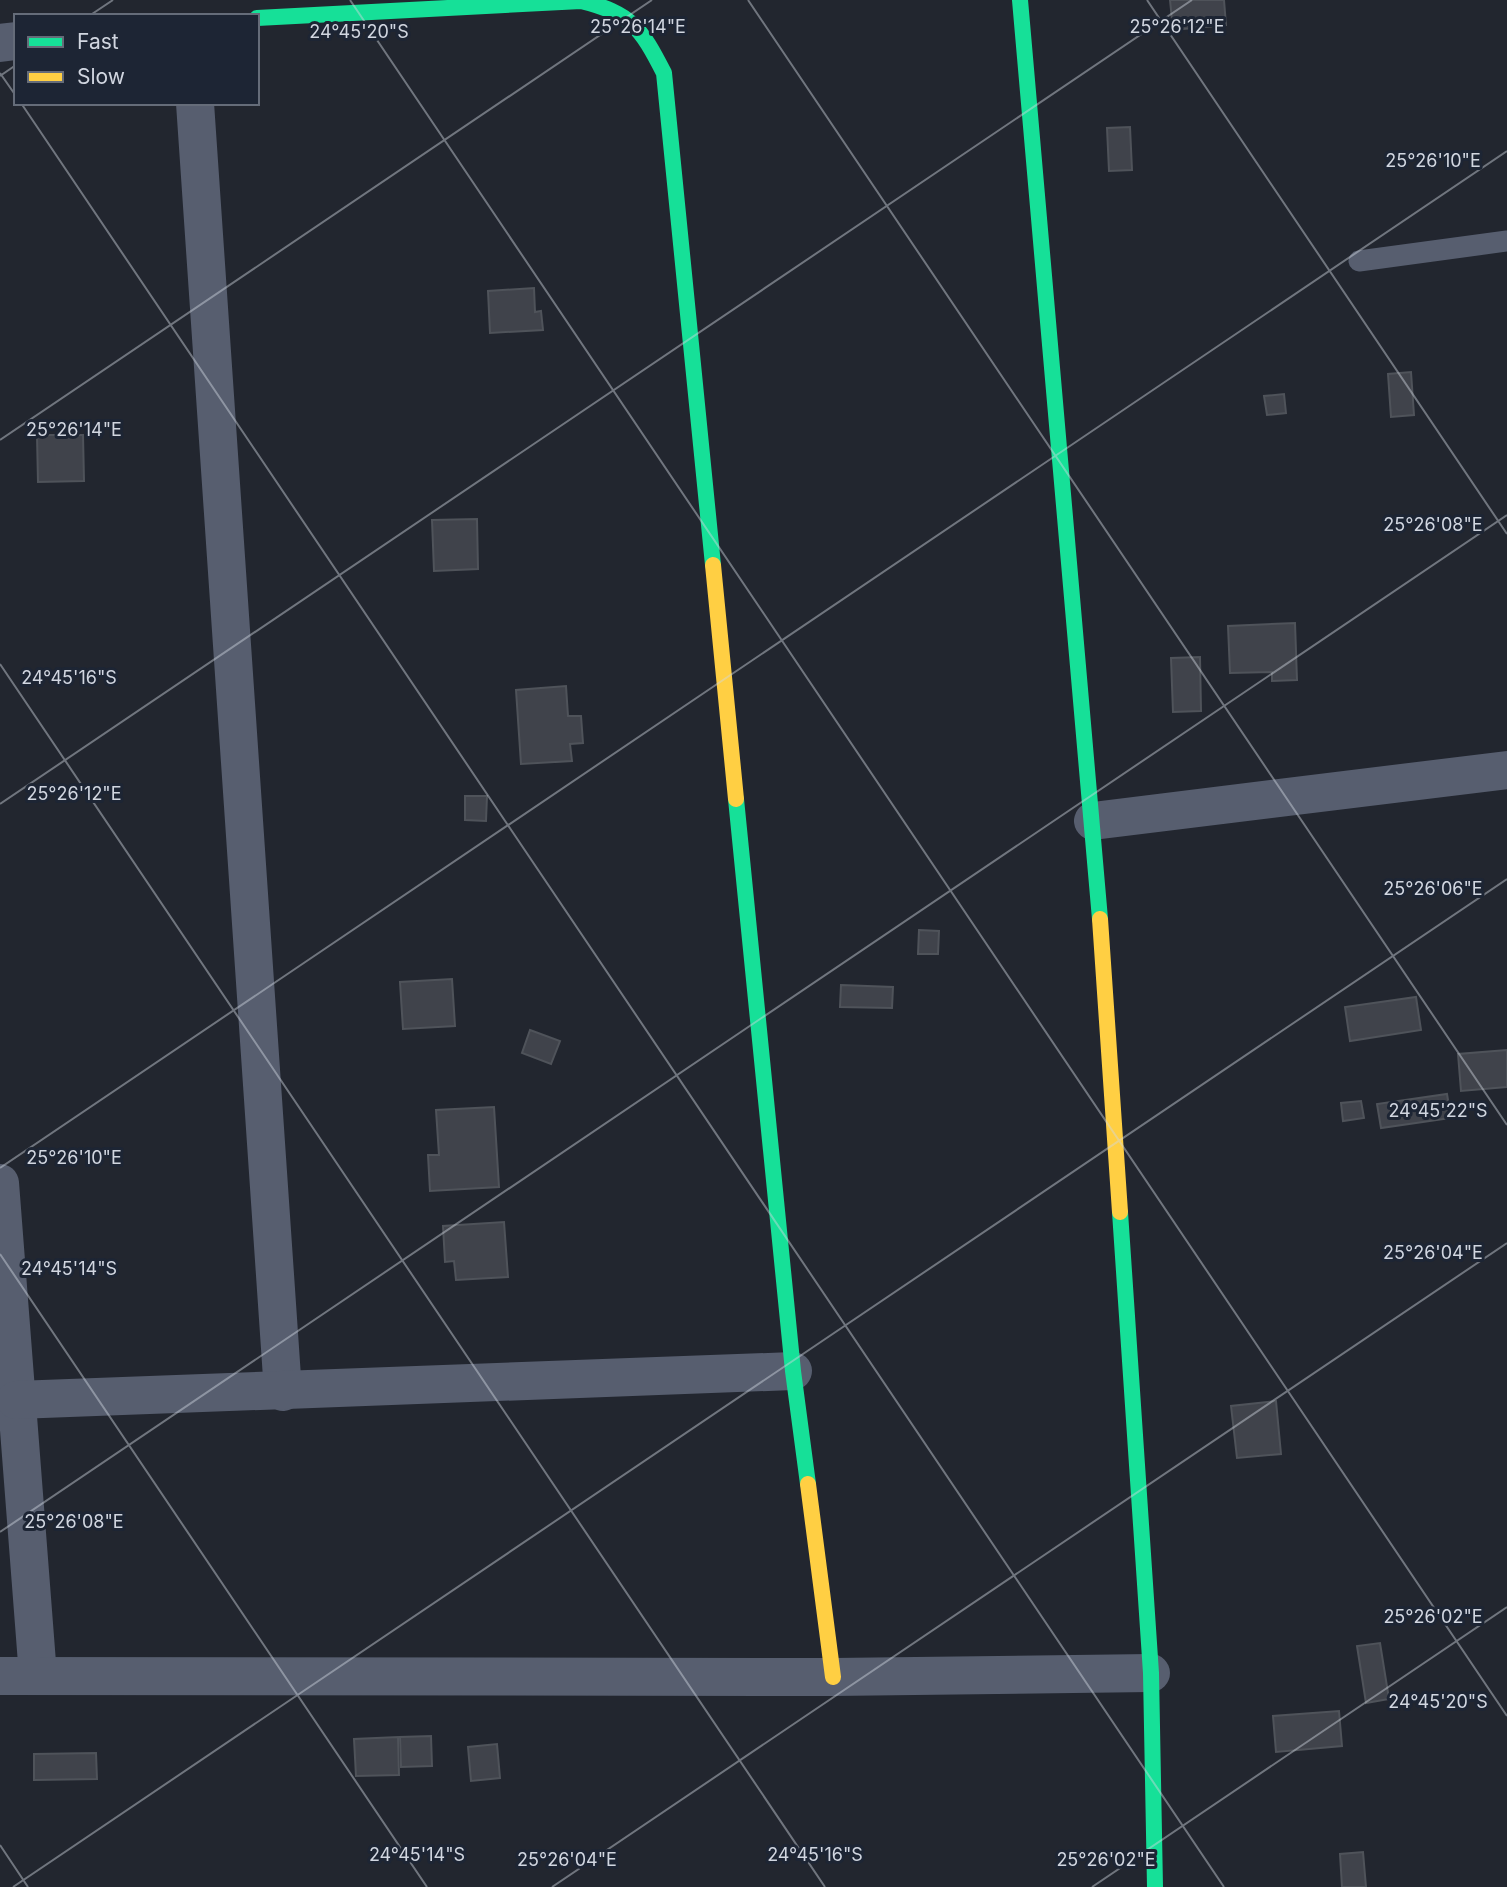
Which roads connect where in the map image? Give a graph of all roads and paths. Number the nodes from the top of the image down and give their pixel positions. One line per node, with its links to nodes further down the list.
1 (1020, 0): 7 (street)
2 (259, 18): 9 (street)
3 (195, 105): 10 (street)
4 (1507, 241): 5 (lane)
5 (1359, 261)
6 (1507, 770): 7 (street)
7 (1093, 821): 12 (street)
8 (0, 1183): 11 (street)
9 (793, 1371): 10 (street); 15 (street)
10 (283, 1392): 11 (street)
11 (16, 1400): 14 (street)
12 (1151, 1673): 15 (street); 16 (street)
13 (0, 1676): 14 (street)
14 (38, 1676): 15 (street)
15 (834, 1677)
16 (1155, 1887)

